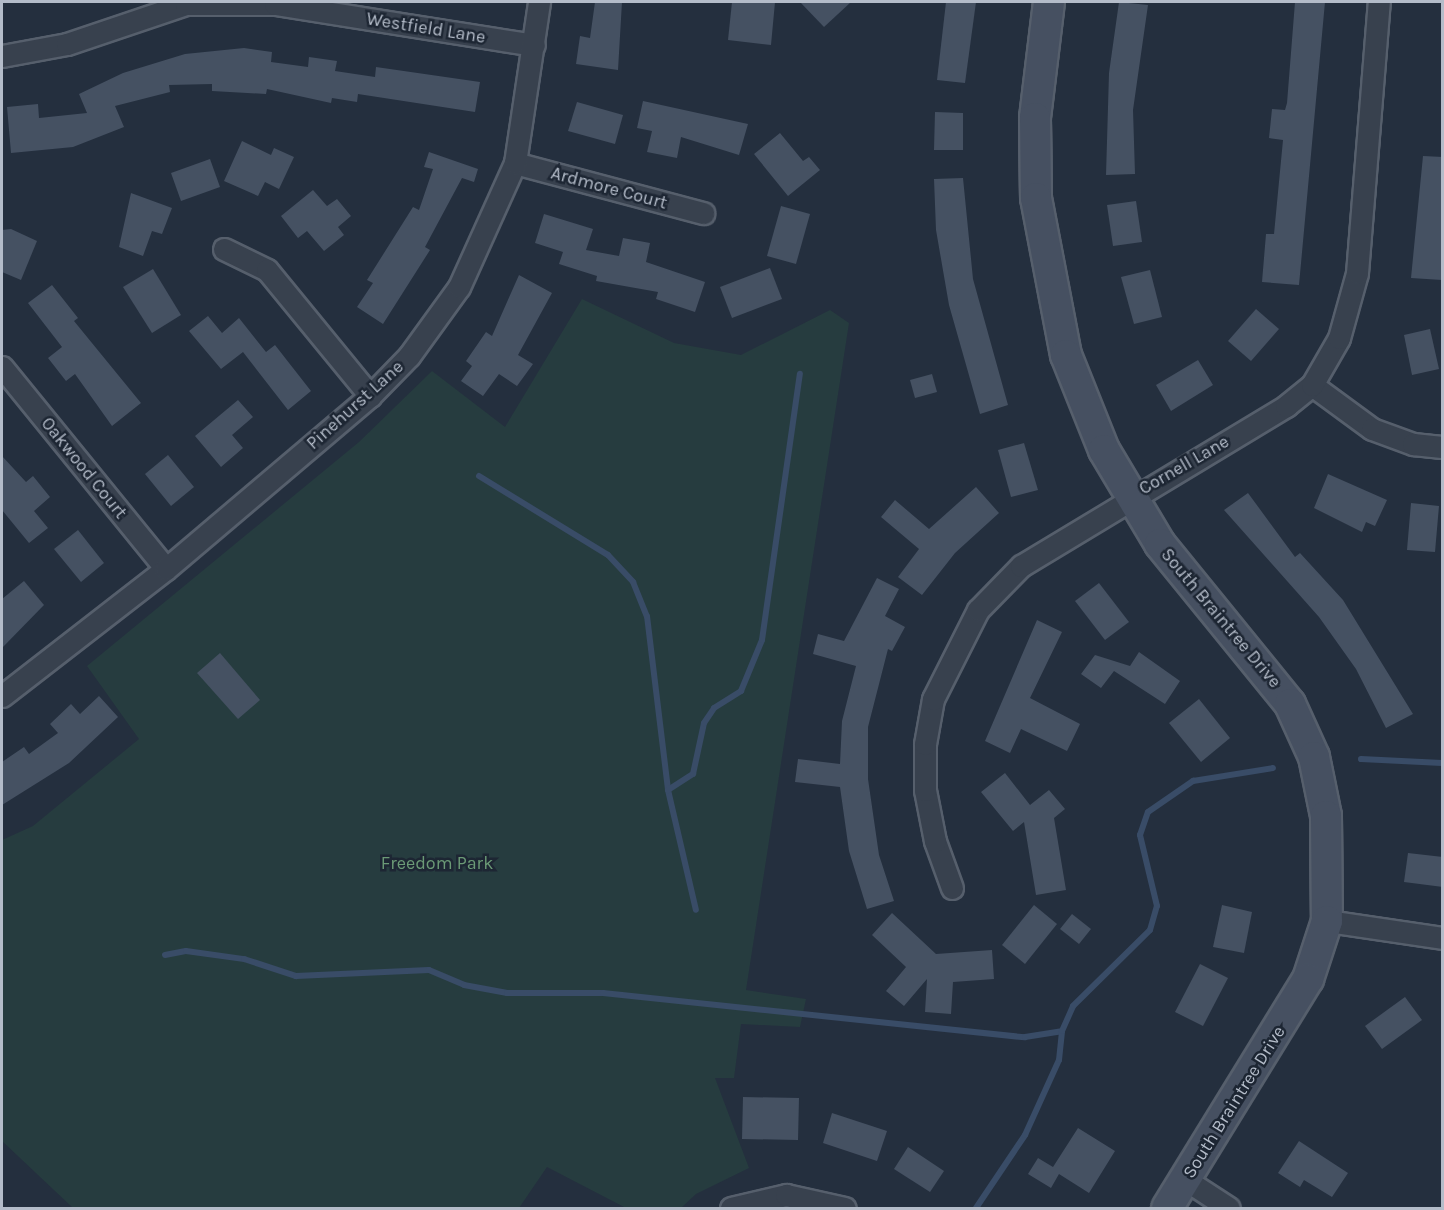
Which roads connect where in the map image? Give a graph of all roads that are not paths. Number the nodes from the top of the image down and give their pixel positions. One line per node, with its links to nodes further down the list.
1 (539, 2): 4 (street, Pinehurst Lane)
2 (1048, 2): 13 (street, South Braintree Drive)
3 (1379, 2): 10 (street, Cornell Lane)
4 (534, 45): 5 (street, Westfield Lane); 6 (street, Pinehurst Lane)
5 (2, 56)
6 (515, 162): 7 (street, Ardmore Court); 11 (street, Pinehurst Lane)
7 (703, 213)
8 (224, 249): 11 (street)
9 (2, 367): 14 (street, Oakwood Court)
10 (1312, 385): 12 (street); 13 (street, Cornell Lane)
11 (370, 396): 14 (street, Pinehurst Lane)
12 (1443, 447)
13 (1129, 497): 16 (street, Cornell Lane); 17 (street, South Braintree Drive)
14 (166, 569): 15 (street, Pinehurst Lane)
15 (2, 696)
16 (952, 888)
17 (1327, 921): 18 (street); 19 (street, South Braintree Drive)
18 (1443, 938)
19 (1186, 1180): 22 (street, South Braintree Drive); 23 (street)
20 (731, 1209): 21 (street)
21 (845, 1209)
22 (1167, 1209)
23 (1229, 1209)

